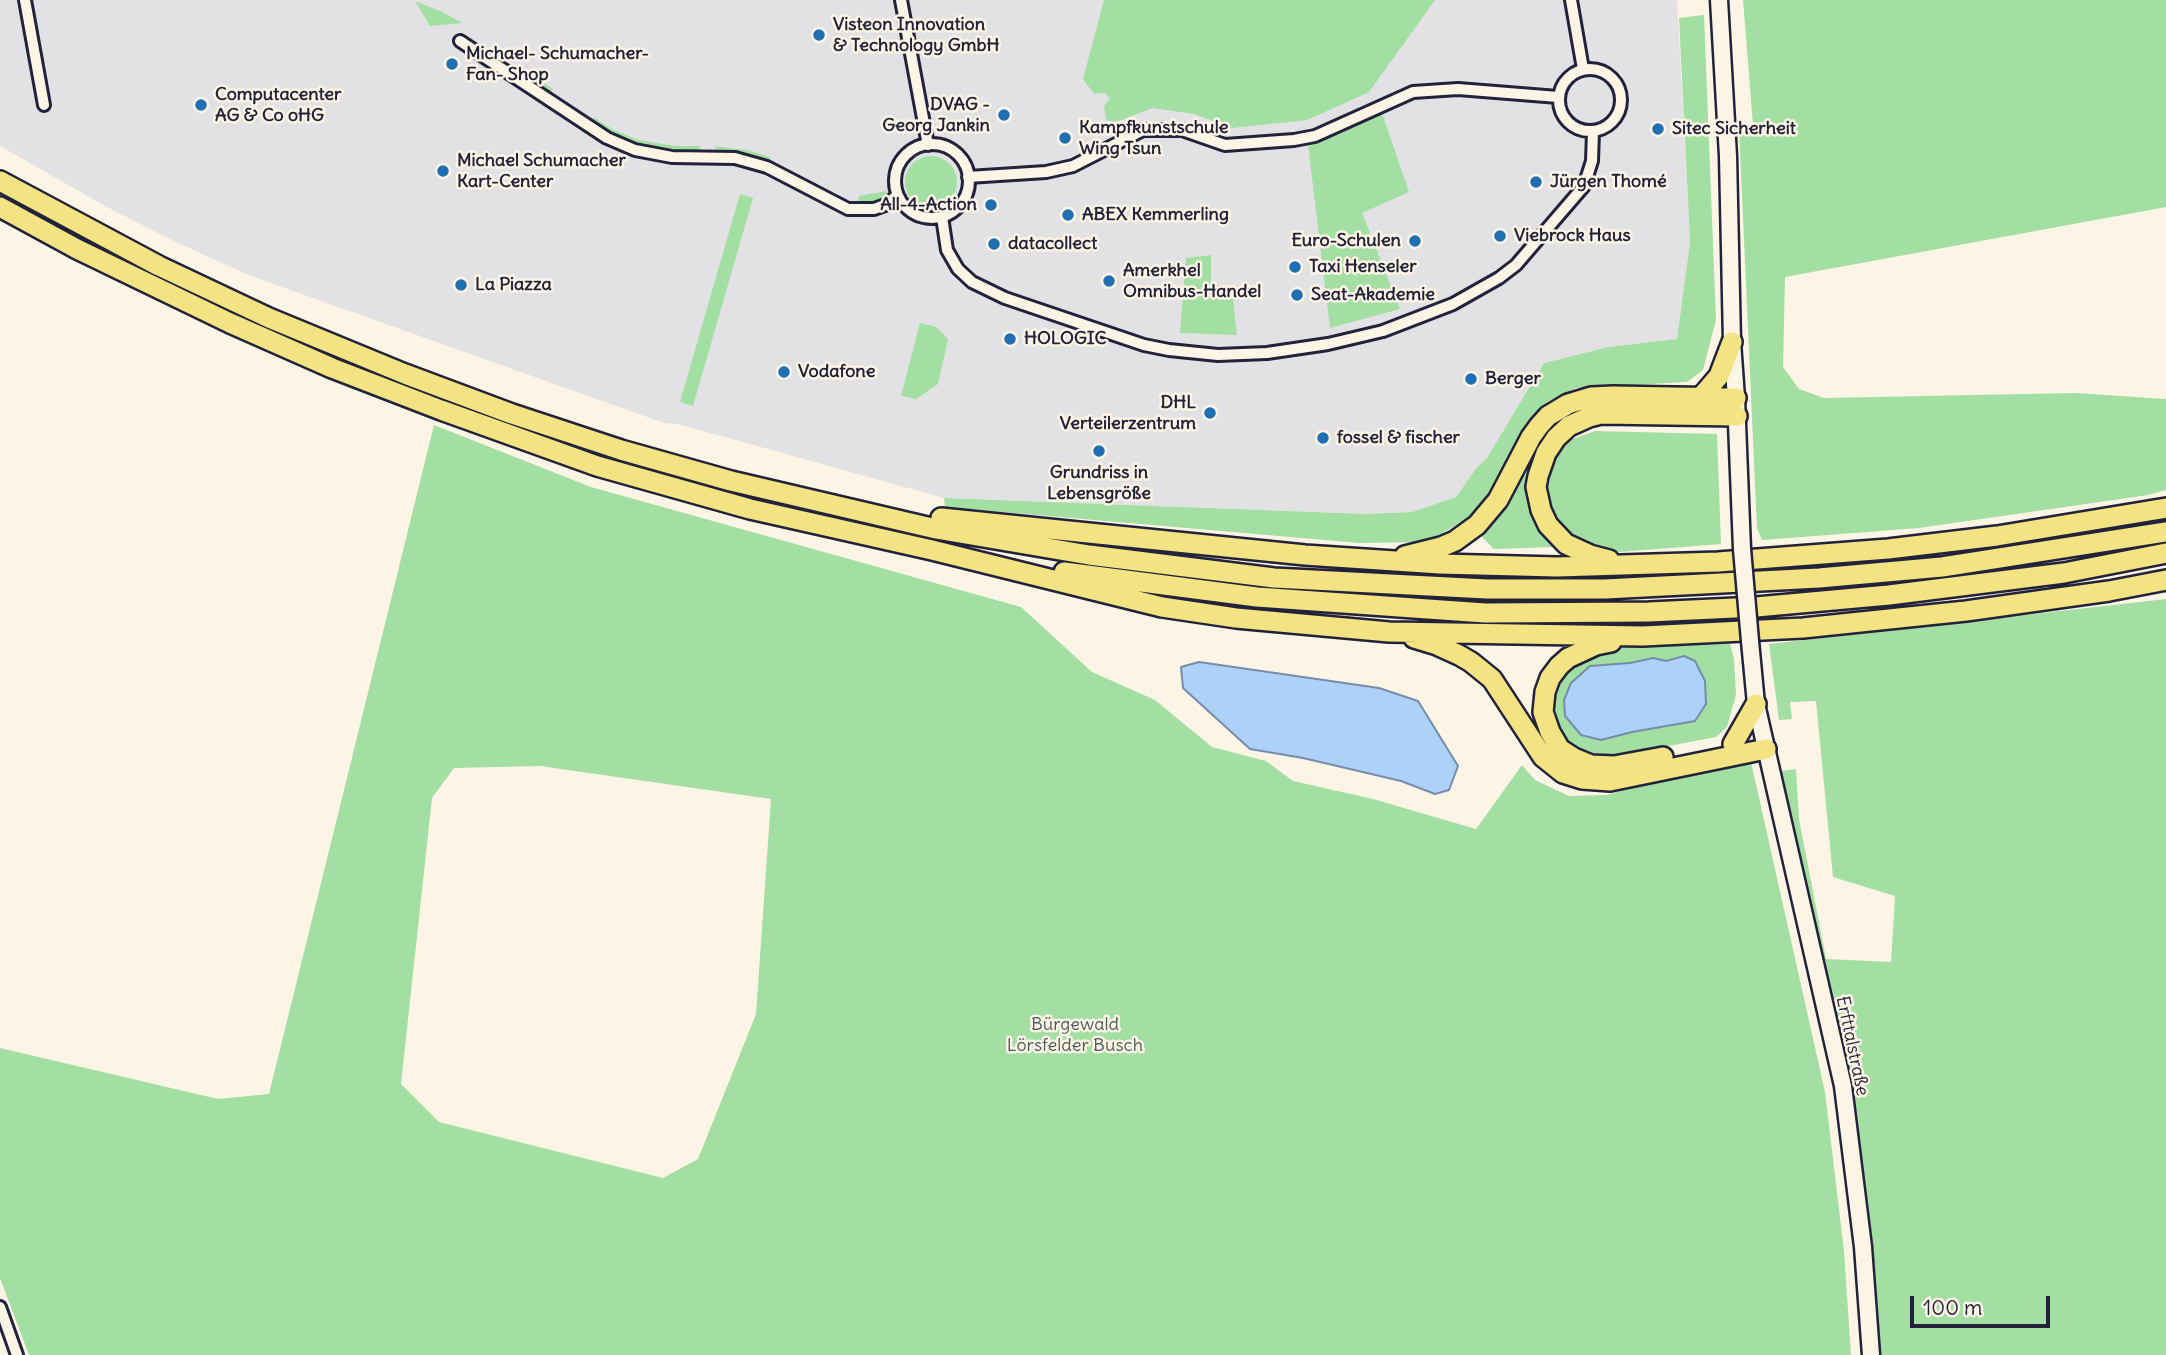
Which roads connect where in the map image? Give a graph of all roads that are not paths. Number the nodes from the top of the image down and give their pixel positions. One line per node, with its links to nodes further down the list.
1 (25, 0): 8 (street)
2 (901, 0): 10 (street)
3 (1571, 0): 6 (street)
4 (1719, 0): 16 (main road, Erfttalstraße)
5 (460, 41): 13 (street)
6 (1583, 69): 7 (street); 9 (street)
7 (1558, 97): 9 (street); 11 (street)
8 (44, 105)
9 (1592, 132): 15 (street)
10 (928, 145): 11 (street); 13 (street)
11 (968, 177): 15 (street)
12 (0, 181): 19 (highway)
13 (897, 195): 15 (street)
14 (0, 207): 22 (highway)
15 (942, 217)
16 (1732, 342): 17 (highway); 18 (main road, Erfttalstraße)
17 (1701, 397): 18 (highway); 24 (highway)
18 (1737, 407): 25 (highway); 32 (main road, Erfttalstraße, bridge)
19 (842, 507): 21 (highway); 24 (highway)
20 (2166, 508): 25 (highway)
21 (2166, 532)
22 (932, 550): 23 (highway); 30 (highway)
23 (2166, 553)
24 (1387, 560): 25 (highway)
25 (1638, 565)
26 (2166, 573): 29 (highway)
27 (2166, 580): 29 (highway)
28 (2166, 587): 29 (highway)
29 (2109, 591): 31 (highway)
30 (1389, 632): 31 (highway); 34 (highway)
31 (1643, 636): 33 (highway)
32 (1756, 704): 33 (highway); 34 (main road, Erfttalstraße)
33 (1733, 744): 34 (highway)
34 (1764, 744): 37 (main road, Erfttalstraße)
35 (0, 1307): 36 (street)
36 (17, 1355)
37 (1871, 1355)

